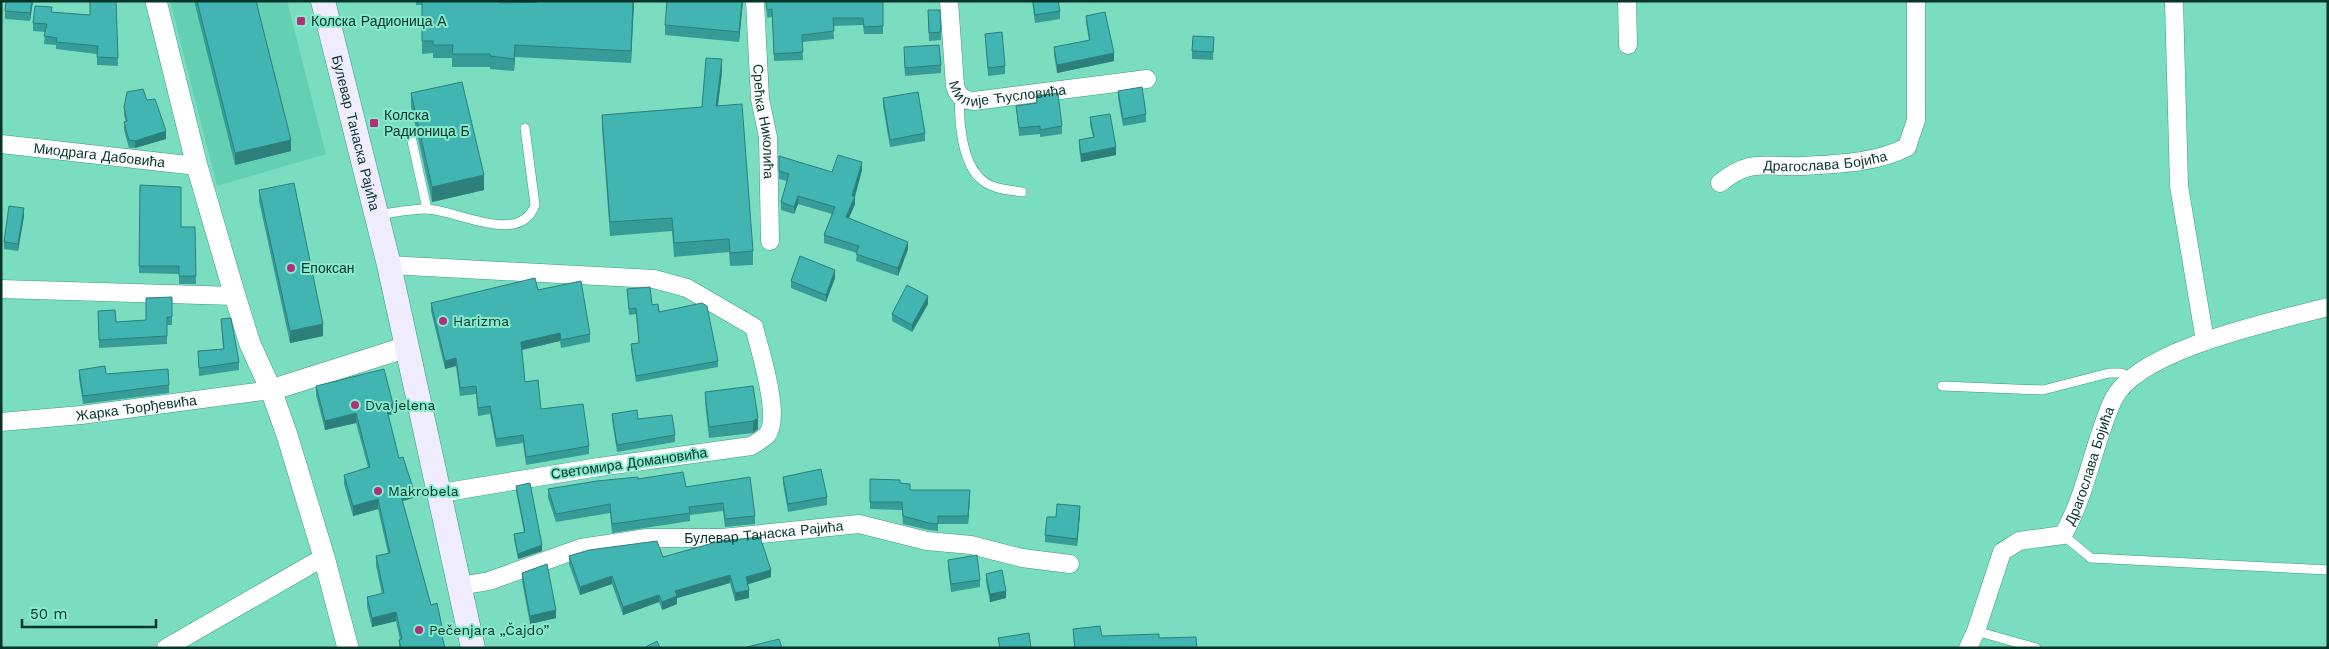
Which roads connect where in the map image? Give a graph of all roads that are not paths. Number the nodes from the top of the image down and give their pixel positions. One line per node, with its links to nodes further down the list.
1 (156, 1): 14 (street)
2 (323, 1): 18 (main road, Булевар Танаска Рајића)
3 (755, 1): 19 (street, Срећка Николића)
4 (948, 1): 10 (street, Милије Ћусловића)
5 (1627, 1): 8 (street)
6 (1916, 1): 15 (street, Драгослава Бојића)
7 (2174, 1): 24 (street)
8 (1628, 45)
9 (1147, 79): 10 (street, Милије Ћусловића)
10 (960, 96): 16 (lane)
11 (525, 128): 17 (lane)
12 (410, 132): 17 (lane)
13 (1, 144): 14 (street, Миодрага Дабовића)
14 (197, 166): 22 (street)
15 (1720, 183)
16 (1022, 192)
17 (427, 209): 18 (lane)
18 (376, 215): 20 (main road, Булевар Танаска Рајића)
19 (770, 241)
20 (389, 265): 25 (main road, Булевар Танаска Рајића); 30 (street, Светомира Домановића)
21 (1, 289): 22 (street)
22 (235, 296): 28 (street)
23 (2328, 306): 24 (street, Драгослава Бојића)
24 (2205, 341): 26 (street, Драгослава Бојића)
25 (407, 347): 28 (street); 30 (main road, Булевар Танаска Рајића)
26 (2131, 377): 27 (lane); 31 (street, Драгослава Бојића)
27 (1942, 386)
28 (271, 390): 29 (street, Жарка Ђорђевића); 32 (street)
29 (1, 422)
30 (441, 493): 35 (main road, Булевар Танаска Рајића)
31 (2063, 535): 34 (lane); 36 (street, Драгослава Бојића)
32 (324, 557): 37 (street); 38 (street)
33 (1070, 564): 35 (street, Булевар Танаска Рајића)
34 (2328, 570)
35 (460, 586): 39 (main road, Булевар Танаска Рајића)
36 (1976, 631): 40 (street, Драгослава Бојића); 41 (lane)
37 (166, 648)
38 (348, 648)
39 (473, 648)
40 (1968, 648)
41 (2036, 648)

